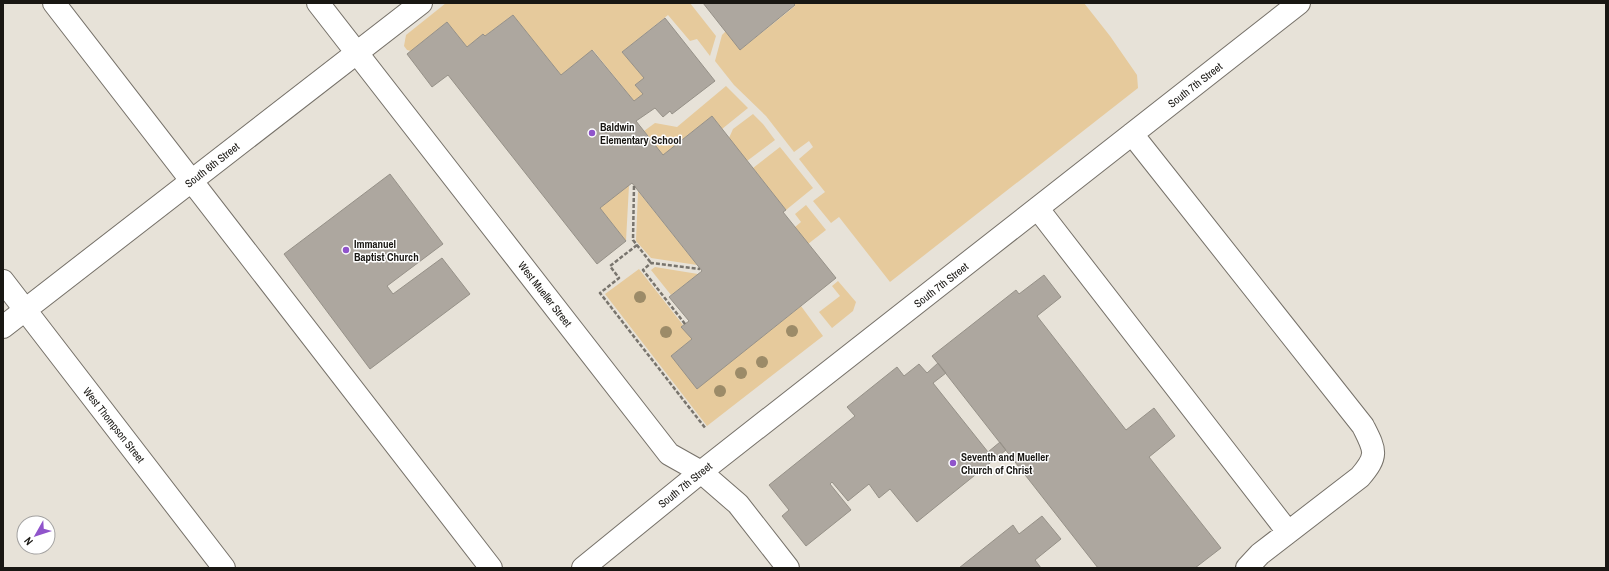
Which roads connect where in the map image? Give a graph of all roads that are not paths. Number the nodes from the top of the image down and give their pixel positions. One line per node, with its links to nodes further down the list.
1 (54, 3): 7 (street)
2 (318, 3): 5 (street, West Mueller Street)
3 (421, 3): 5 (street, South 6th Street)
4 (1299, 3): 6 (street, South 7th Street)
5 (357, 53): 7 (street, South 6th Street); 12 (street, West Mueller Street)
6 (1132, 134): 8 (street, South 7th Street); 13 (street)
7 (192, 180): 10 (street, South 6th Street); 15 (street)
8 (1038, 209): 12 (street, South 7th Street); 13 (street)
9 (3, 281): 10 (street, West Thompson Street)
10 (25, 310): 11 (street, South 6th Street); 14 (street, West Thompson Street)
11 (3, 327)
12 (701, 472): 16 (street, South 7th Street); 17 (street, West Mueller Street)
13 (1288, 532): 18 (street)
14 (224, 568)
15 (491, 568)
16 (583, 568)
17 (788, 568)
18 (1247, 568)

